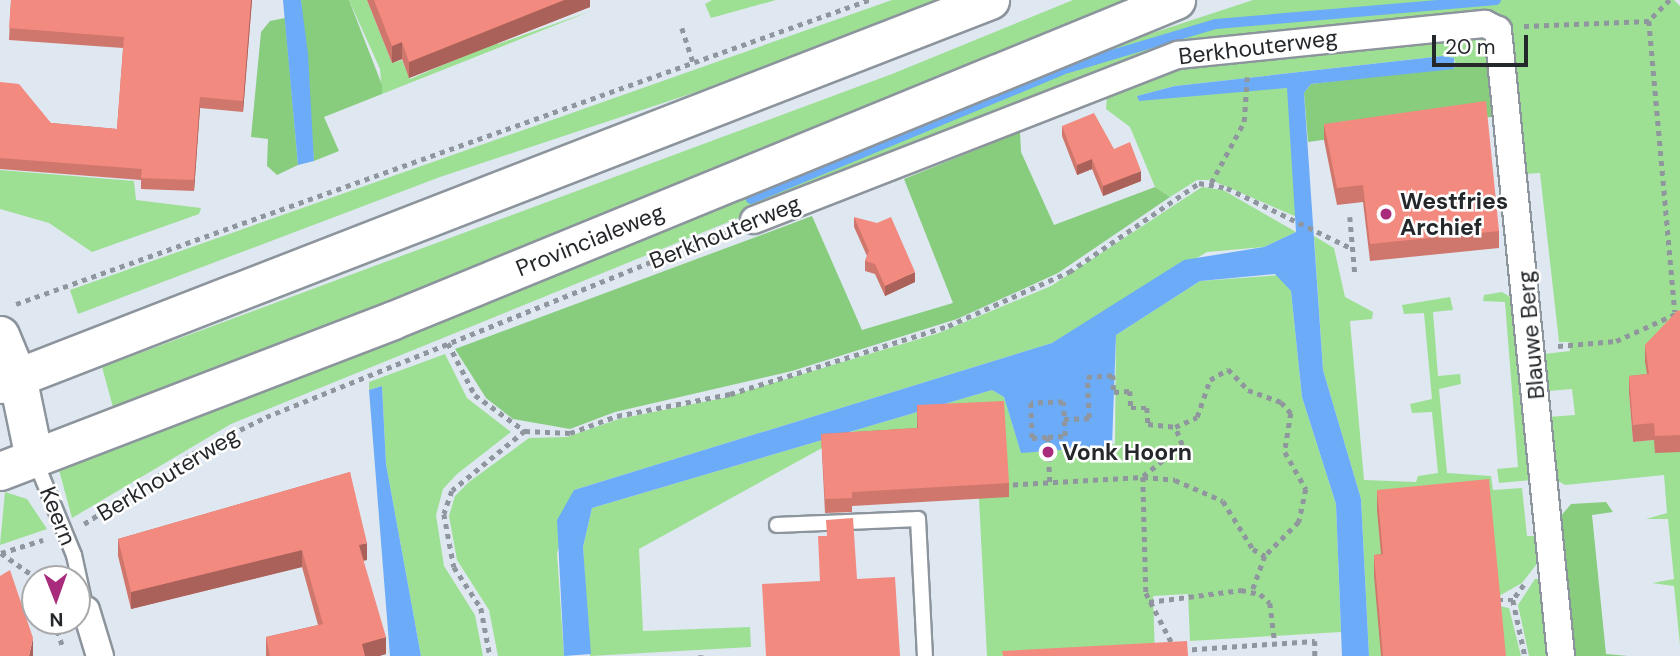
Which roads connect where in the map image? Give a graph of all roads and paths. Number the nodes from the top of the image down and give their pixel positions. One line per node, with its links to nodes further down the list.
1 (869, 0): 9 (path)
2 (990, 0): 20 (main road)
3 (1176, 0): 26 (main road, Provincialeweg)
4 (1670, 0): 5 (path)
5 (1649, 21): 7 (path); 16 (path)
6 (1485, 24): 13 (street, Berkhouterweg); 19 (street, Blauwe Berg)
7 (1540, 24)
8 (682, 28): 9 (path)
9 (693, 62): 17 (path)
10 (1246, 68): 11 (path)
11 (1211, 183): 14 (path); 24 (path)
12 (1350, 217): 14 (path)
13 (754, 220): 18 (path, Berkhouterweg)
14 (1353, 249): 15 (path)
15 (1355, 274)
16 (1678, 312): 19 (path)
17 (5, 321): 20 (main road, Keern)
18 (448, 343): 24 (path); 32 (path, Berkhouterweg)
19 (1532, 348): 51 (street, Blauwe Berg)
20 (9, 380): 26 (main road, Keern)
21 (1064, 419): 23 (path); 25 (path); 25 (path)
22 (0, 420): 26 (main road, Keern)
23 (1172, 425): 28 (path); 34 (path)
24 (525, 431): 48 (path)
25 (1048, 437): 29 (path)
26 (34, 458): 27 (main road, Provincialeweg); 32 (lane, Keern)
27 (0, 471)
28 (1143, 477): 29 (path); 34 (path); 40 (path)
29 (1050, 482): 30 (path)
30 (987, 486)
31 (777, 525): 49 (lane)
32 (65, 533): 33 (path, Berkhouterweg); 35 (lane, Keern)
33 (0, 553): 36 (path)
34 (1265, 556): 37 (path)
35 (74, 565)
36 (21, 567)
37 (1252, 592): 40 (path); 43 (path)
38 (1498, 600): 39 (path)
39 (1513, 600)
40 (1149, 601): 45 (path)
41 (91, 626): 47 (street, Keern)
42 (59, 635): 46 (path)
43 (1275, 644): 45 (path); 50 (path)
44 (1163, 651): 45 (path)
45 (1176, 651)
46 (67, 656)
47 (100, 656)
48 (490, 656)
49 (925, 656)
50 (1315, 656)
51 (1561, 656)

